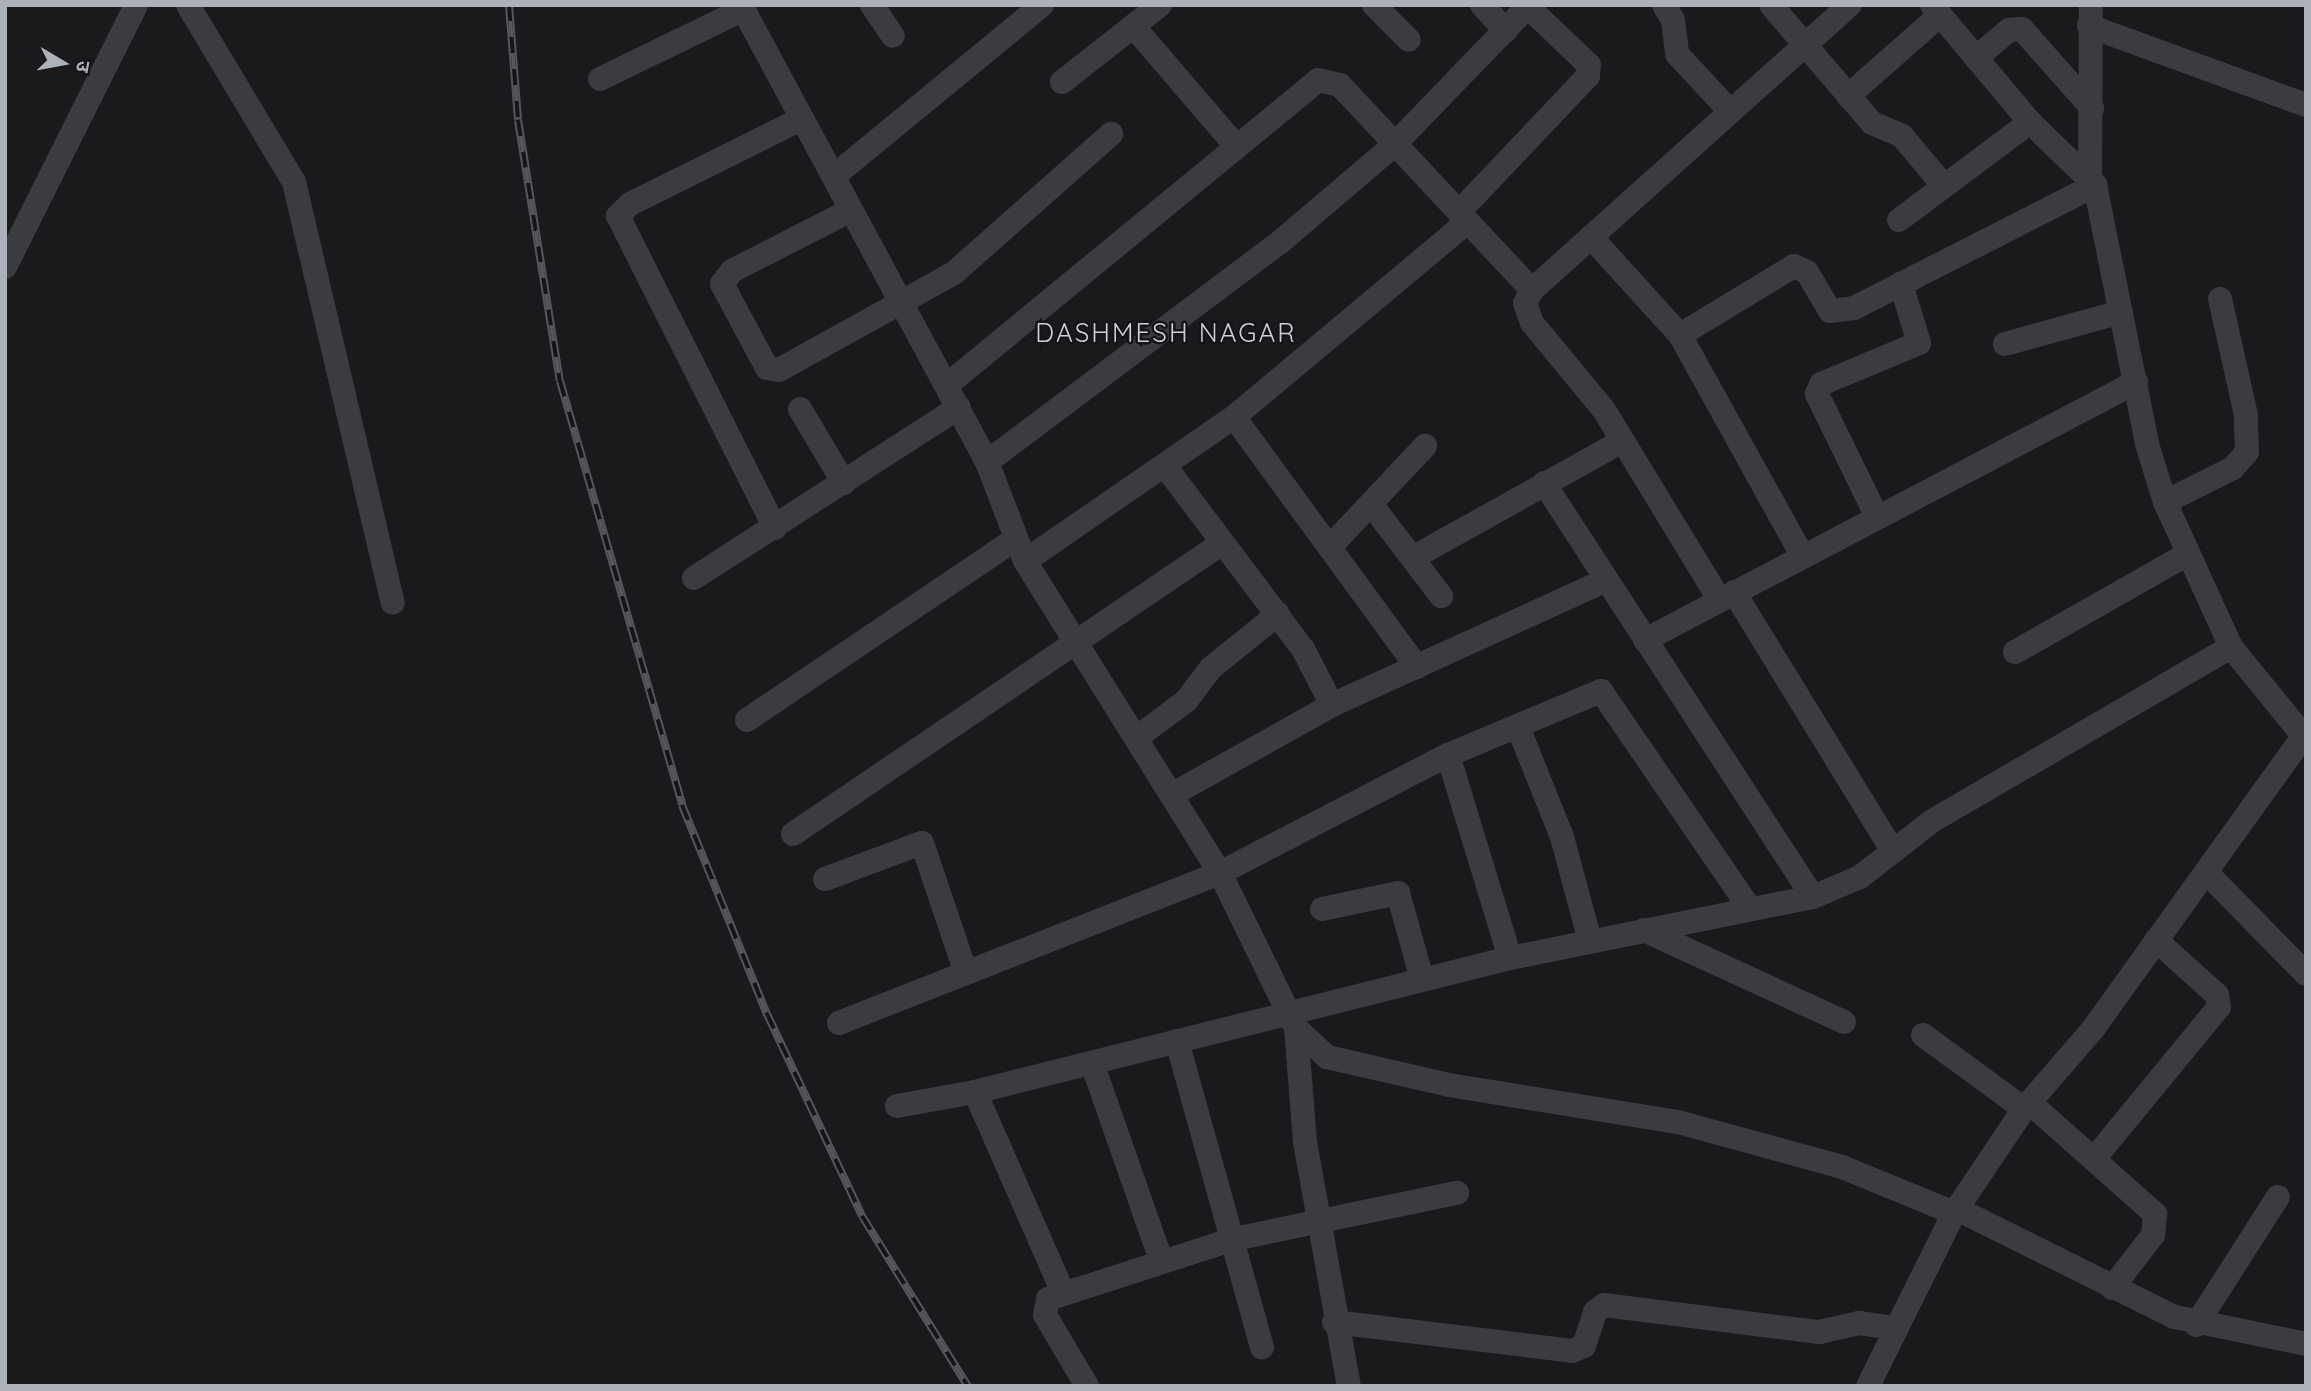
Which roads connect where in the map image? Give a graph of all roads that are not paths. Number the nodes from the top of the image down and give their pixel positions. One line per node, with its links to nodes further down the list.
1 (136, 5): 39 (street)
2 (188, 5): 72 (street)
3 (873, 5): 17 (street)
4 (1042, 5): 32 (street)
5 (1160, 5): 15 (street)
6 (1374, 5): 18 (street)
7 (1482, 5): 16 (street)
8 (1664, 5): 26 (street)
9 (1771, 5): 19 (street)
10 (1850, 5): 19 (street)
11 (1528, 6): 16 (street); 36 (street)
12 (742, 8): 21 (street); 27 (street)
13 (1936, 10): 20 (street); 23 (street)
14 (2090, 15): 24 (street); 25 (street)
15 (1134, 27): 22 (street); 31 (street)
16 (1506, 31): 30 (street)
17 (893, 36)
18 (1409, 40)
19 (1802, 45): 23 (street); 26 (street)
20 (1976, 58): 25 (street); 28 (street)
21 (600, 79)
22 (1062, 82)
23 (1848, 96): 34 (street)
24 (2306, 105)
25 (2092, 108): 33 (street)
26 (1730, 111): 38 (street)
27 (799, 120): 32 (street); 61 (street)
28 (2030, 122): 33 (street); 34 (street)
29 (1111, 134): 43 (street)
30 (1394, 145): 31 (street); 36 (street); 54 (street)
31 (1237, 147): 48 (street)
32 (834, 176): 35 (street)
33 (2093, 181): 40 (street); 44 (street)
34 (1944, 186): 37 (street)
35 (851, 210): 43 (street); 43 (street)
36 (1463, 217): 41 (street); 51 (street)
37 (1899, 220)
38 (1591, 237): 41 (street); 45 (street)
39 (5, 267)
40 (1901, 284): 45 (street); 60 (street)
41 (1532, 289): 52 (street)
42 (2220, 299): 58 (street)
43 (901, 308): 48 (street)
44 (2121, 312): 46 (street); 47 (street)
45 (1680, 335): 65 (street)
46 (2005, 344)
47 (2136, 383): 58 (street); 60 (street)
48 (947, 385): 49 (street)
49 (959, 407): 54 (street); 56 (street)
50 (800, 409): 56 (street)
51 (1234, 417): 55 (street); 63 (street)
52 (1622, 441): 57 (street); 70 (street)
53 (1425, 446): 59 (street)
54 (987, 462): 64 (street)
55 (1165, 466): 62 (street); 64 (street)
56 (844, 483): 61 (street)
57 (1544, 483): 67 (street); 69 (street)
58 (2165, 502): 66 (street)
59 (1371, 504): 63 (street); 67 (street)
60 (1876, 515): 65 (street)
61 (775, 528): 68 (street)
62 (1222, 543): 73 (street); 75 (street)
63 (1331, 547): 78 (street)
64 (1020, 550): 75 (street); 80 (street)
65 (1801, 553): 70 (street)
66 (2186, 555): 76 (street); 77 (street)
67 (1414, 557): 71 (street)
68 (694, 578)
69 (1604, 581): 74 (street); 78 (street)
70 (1727, 595): 74 (street); 87 (street)
71 (1441, 596)
72 (393, 603)
73 (1278, 614): 79 (street); 82 (street)
74 (1645, 640): 91 (street)
75 (1077, 645): 82 (street); 86 (street)
76 (2231, 647): 83 (street); 87 (street)
77 (2015, 652)
78 (1417, 667): 79 (street)
79 (1332, 705): 85 (street)
80 (747, 720)
81 (1518, 727): 84 (street); 93 (street); 96 (street)
82 (1139, 736): 85 (street)
83 (2304, 738): 88 (street)
84 (1448, 755): 89 (street); 97 (street)
85 (1173, 794): 89 (street)
86 (793, 834)
87 (1893, 851): 91 (street)
88 (2206, 872): 95 (street); 99 (street)
89 (1220, 873): 98 (street); 101 (street)
90 (825, 879): 98 (street)
91 (1813, 897): 93 (street)
92 (1322, 909): 100 (street)
93 (1750, 909): 94 (street)
94 (1644, 930): 96 (street); 102 (street)
95 (2156, 940): 109 (street); 110 (street)
96 (1590, 941): 97 (street)
97 (1510, 958): 100 (street)
98 (966, 973): 103 (street)
99 (2306, 974)
100 (1422, 979): 101 (street)
101 (1292, 1021): 105 (street); 113 (street); 114 (street)
102 (1844, 1022)
103 (839, 1023)
104 (1923, 1035): 109 (street)
105 (1177, 1041): 106 (street); 115 (street)
106 (1092, 1063): 107 (street); 116 (street)
107 (975, 1092): 108 (street); 118 (street)
108 (897, 1106)
109 (2026, 1106): 110 (street); 113 (street)
110 (2094, 1159): 117 (street)
111 (1457, 1193): 114 (street)
112 (2278, 1197): 120 (street)
113 (1956, 1212): 117 (street); 121 (street)
114 (1319, 1220): 115 (street); 119 (street)
115 (1234, 1239): 116 (street); 123 (street)
116 (1161, 1260): 118 (street)
117 (2112, 1288): 120 (street)
118 (1063, 1292): 124 (street)
119 (1334, 1322): 121 (street); 125 (street)
120 (2196, 1325): 122 (street)
121 (1895, 1328): 126 (street)
122 (2301, 1335)
123 (1262, 1347)
124 (1087, 1386)
125 (1349, 1386)
126 (1868, 1386)

